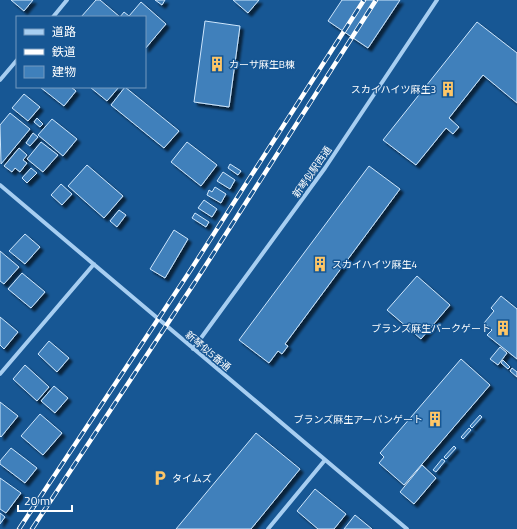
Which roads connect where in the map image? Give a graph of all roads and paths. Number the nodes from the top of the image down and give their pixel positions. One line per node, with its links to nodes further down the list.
1 (67, 0): 3 (street)
2 (437, 0): 8 (street, 新琴似駅西通)
3 (54, 16)
4 (16, 61): 5 (street)
5 (0, 80)
6 (0, 185): 7 (street, 新琴似5番通)
7 (94, 264): 8 (street, 新琴似5番通); 9 (street)
8 (193, 349): 10 (street, 新琴似5番通)
9 (0, 374)
10 (325, 460): 11 (street, 新琴似5番通); 12 (street)
11 (403, 528)
12 (268, 529)

